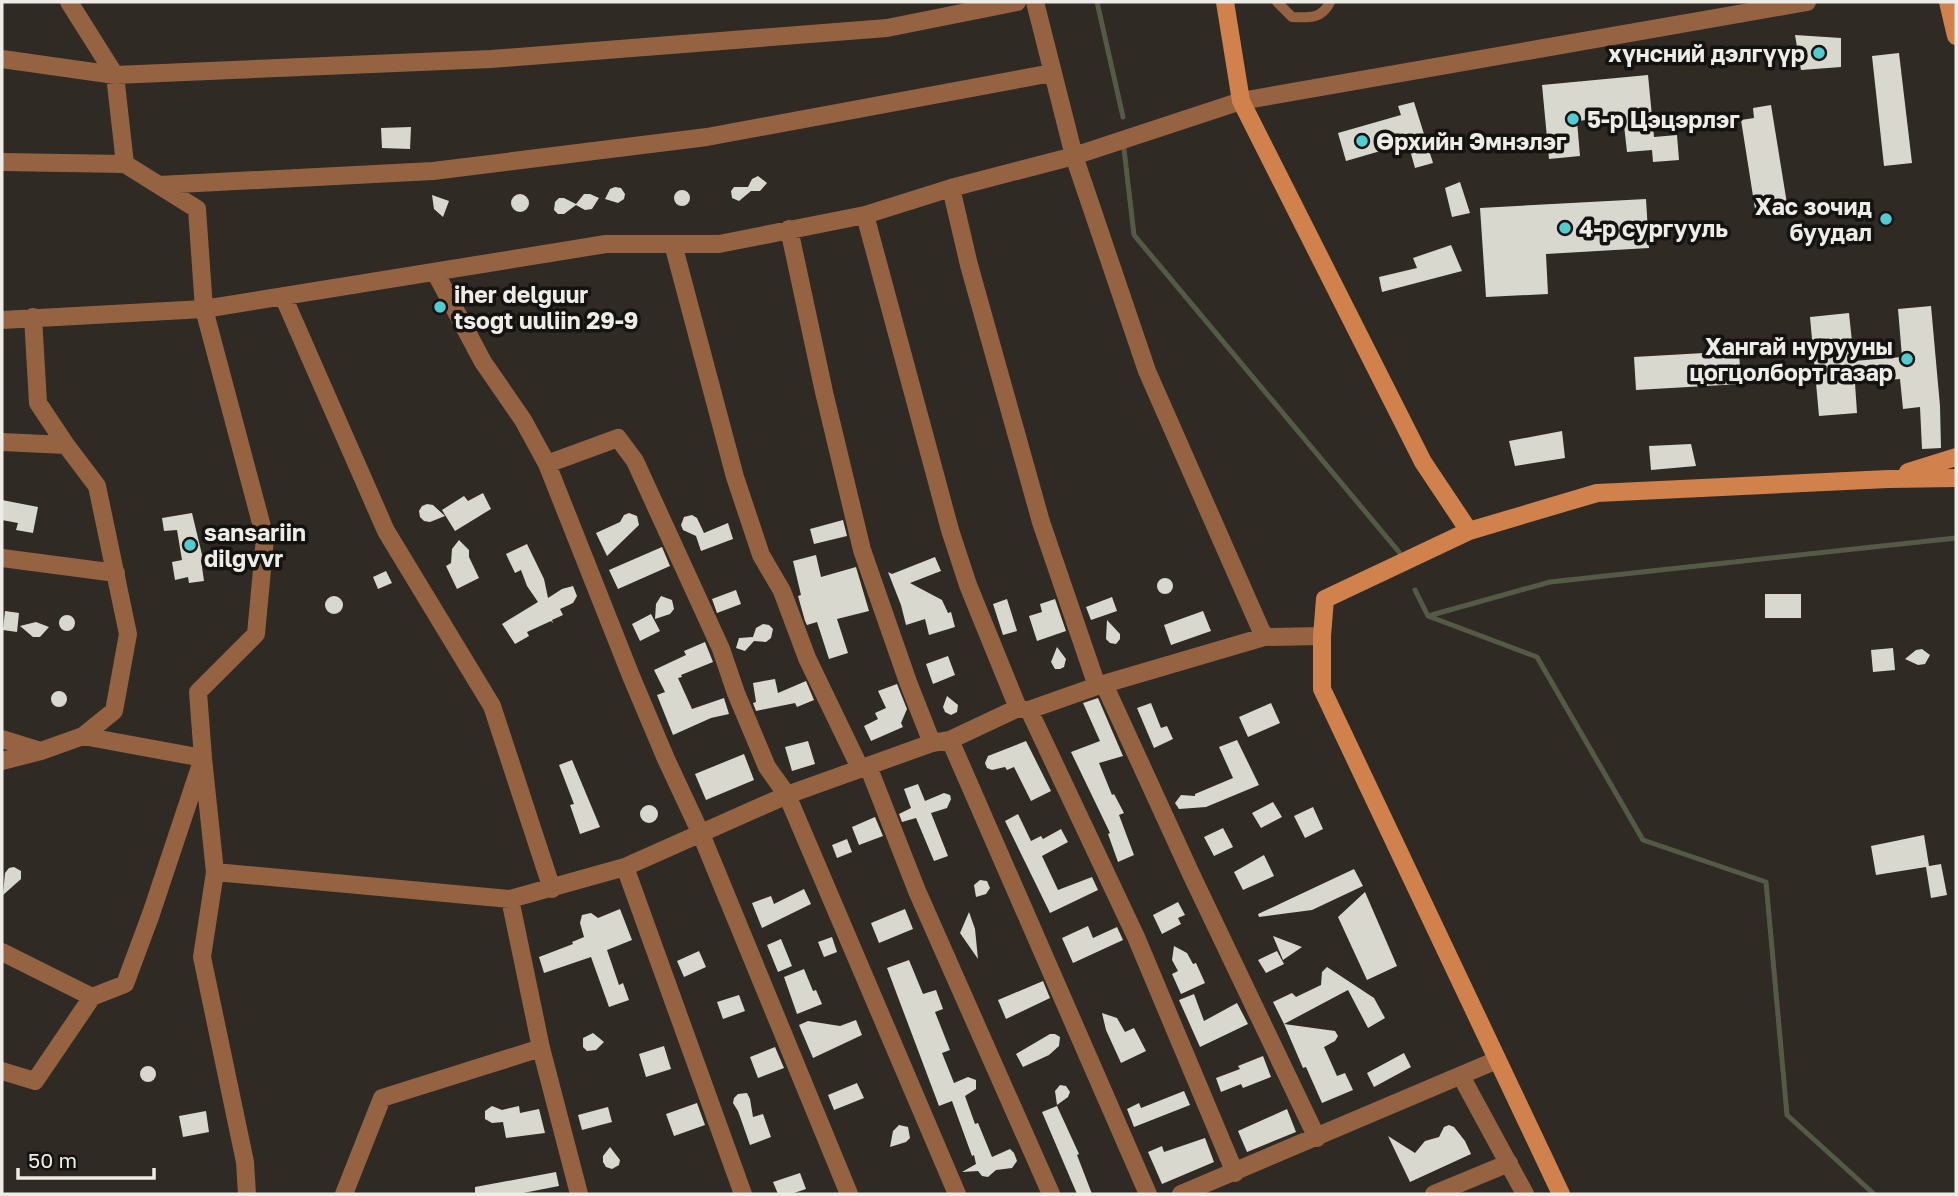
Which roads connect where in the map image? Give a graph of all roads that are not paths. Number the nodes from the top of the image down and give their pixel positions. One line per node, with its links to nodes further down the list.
1 (69, 2): 12 (street)
2 (1017, 2): 12 (street)
3 (1035, 2): 11 (street)
4 (1225, 2): 13 (street)
5 (1277, 2): 6 (lane)
6 (1330, 2)
7 (1807, 2): 13 (street)
8 (1948, 2): 9 (street)
9 (1956, 32)
10 (2, 59): 12 (street)
11 (1052, 72): 14 (street); 17 (street)
12 (115, 75): 16 (street)
13 (1241, 101): 14 (street); 33 (street)
14 (1073, 156): 18 (street); 37 (street)
15 (2, 162): 16 (street)
16 (125, 164): 17 (street)
17 (159, 185): 24 (street)
18 (951, 188): 19 (street); 38 (street)
19 (865, 215): 20 (street); 39 (street)
20 (789, 229): 21 (street); 43 (street)
21 (673, 244): 22 (street); 47 (street)
22 (435, 272): 23 (street); 30 (street)
23 (284, 296): 24 (street); 52 (street)
24 (204, 309): 25 (street); 45 (street)
25 (33, 317): 26 (street); 28 (street)
26 (2, 320)
27 (2, 442): 28 (street)
28 (66, 445): 35 (street)
29 (1956, 457): 31 (street)
30 (547, 464): 48 (street); 49 (street)
31 (1888, 478): 32 (street); 33 (street)
32 (1956, 478)
33 (1469, 531): 36 (street)
34 (2, 558): 35 (street)
35 (116, 573): 40 (street)
36 (1322, 636): 37 (street); 57 (street)
37 (1264, 637): 38 (street)
38 (1100, 685): 39 (street); 60 (street)
39 (1023, 709): 42 (street); 62 (street)
40 (83, 736): 44 (street); 45 (street)
41 (2, 739): 44 (street)
42 (950, 740): 43 (street); 70 (street)
43 (932, 743): 47 (street)
44 (41, 751): 46 (street)
45 (203, 758): 51 (street); 55 (street)
46 (2, 761)
47 (864, 767): 48 (street); 69 (street)
48 (787, 795): 49 (street); 68 (street)
49 (701, 834): 50 (street); 67 (street)
50 (625, 867): 52 (street); 66 (street)
51 (215, 872): 53 (street); 63 (street)
52 (552, 889): 53 (street)
53 (510, 899): 56 (street)
54 (2, 952): 55 (street)
55 (93, 997): 58 (street)
56 (541, 1048): 64 (street); 65 (street)
57 (1497, 1060): 59 (street); 74 (street)
58 (2, 1071)
59 (1461, 1076): 60 (street); 61 (street)
60 (1317, 1138): 62 (street)
61 (1509, 1163): 72 (street); 73 (street)
62 (1235, 1172): 71 (street)
63 (247, 1194)
64 (344, 1194)
65 (579, 1194)
66 (743, 1194)
67 (849, 1194)
68 (957, 1194)
69 (1051, 1194)
70 (1148, 1194)
71 (1181, 1194)
72 (1434, 1194)
73 (1525, 1194)
74 (1560, 1194)

